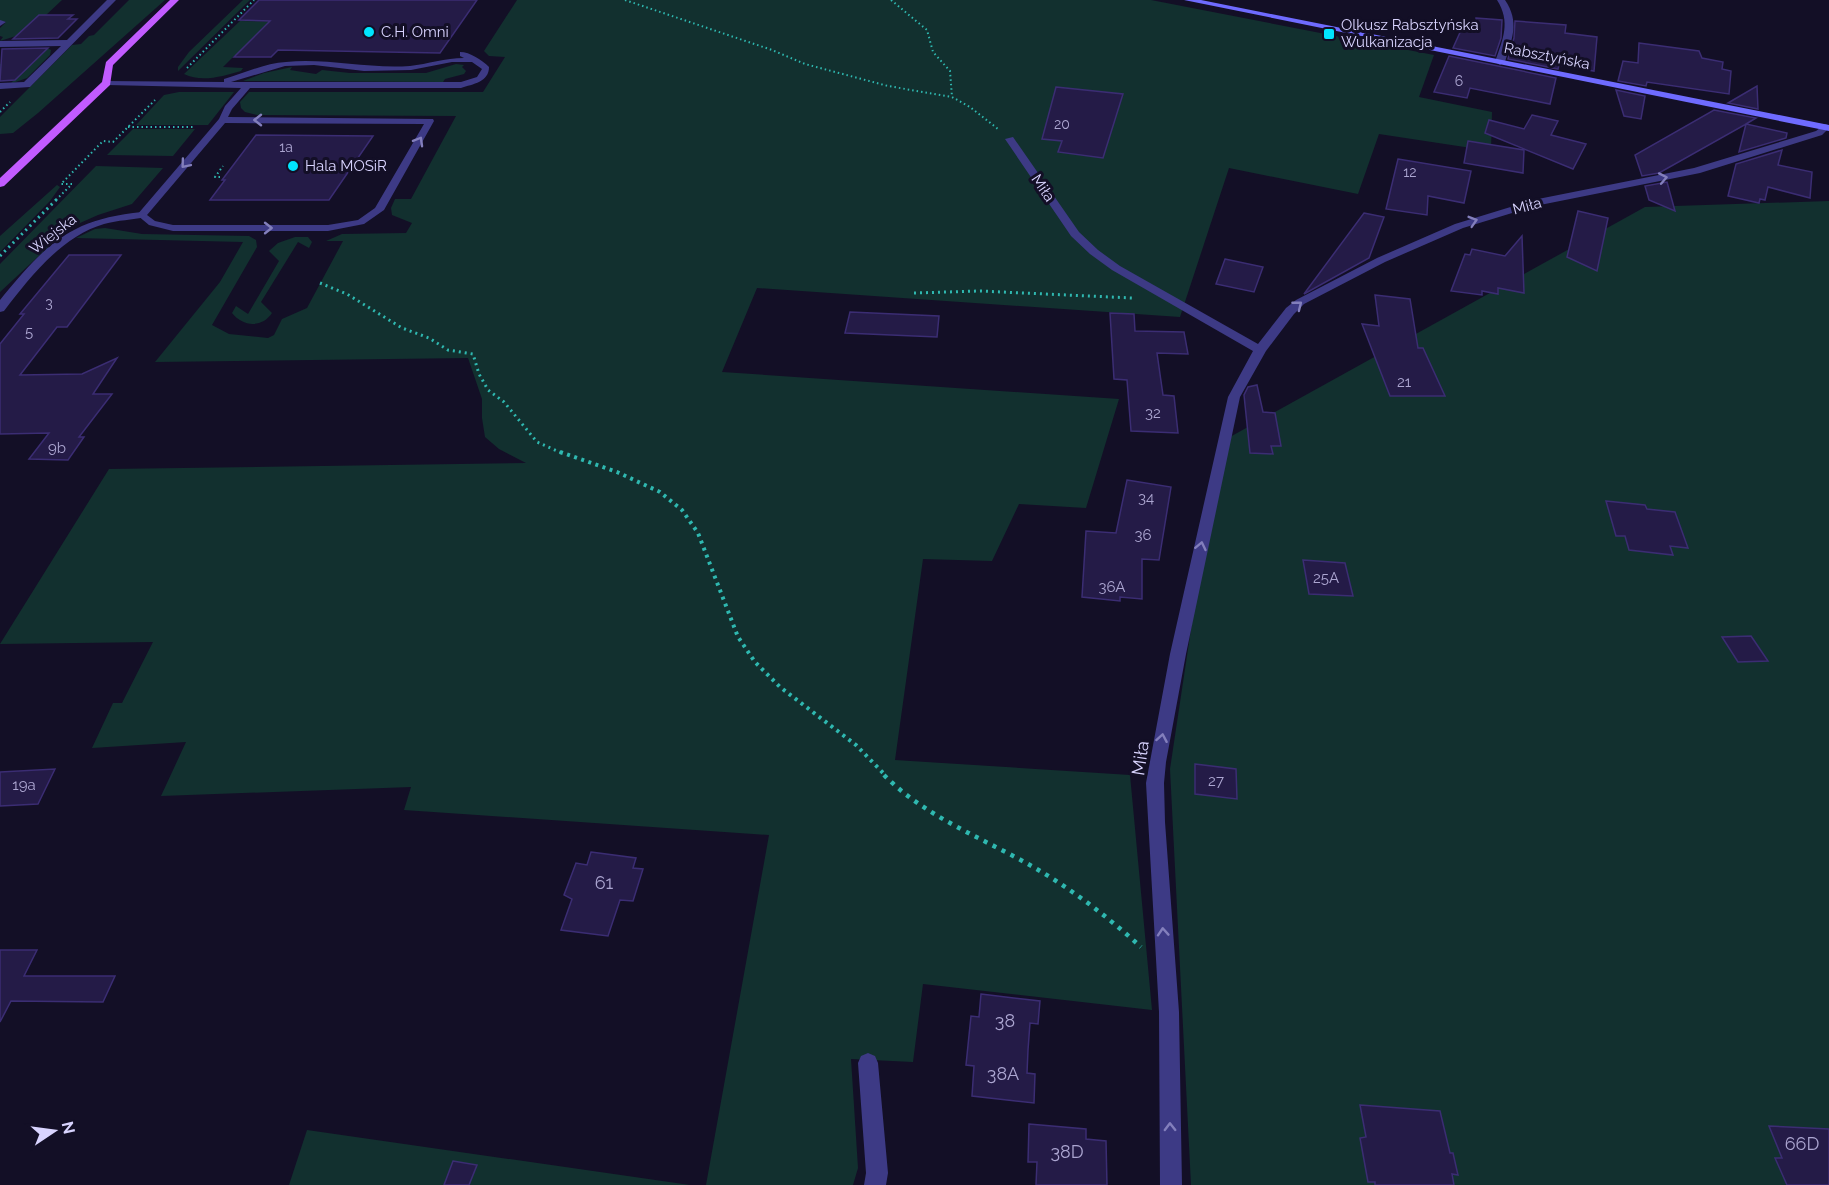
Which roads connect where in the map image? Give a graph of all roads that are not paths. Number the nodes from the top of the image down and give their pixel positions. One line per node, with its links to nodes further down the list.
1 (112, 0): 5 (street)
2 (176, 0): 8 (main road)
3 (1188, 0): 7 (street, Rabsztyńska)
4 (1501, 0): 7 (street)
5 (69, 43): 6 (street); 9 (street)
6 (0, 44)
7 (1500, 62): 13 (street, Rabsztyńska)
8 (107, 83): 10 (lane); 15 (main road)
9 (0, 86)
10 (212, 86): 11 (lane); 11 (lane)
11 (246, 86): 12 (lane)
12 (223, 120): 16 (lane, one-way to 16); 16 (lane, one-way to 12)
13 (1827, 128): 18 (street, Miła, one-way to 13)
14 (1010, 139): 18 (street, Miła)
15 (0, 184)
16 (142, 215): 17 (street, Wiejska)
17 (0, 308)
18 (1260, 350): 21 (street, Miła, one-way to 18)
19 (867, 1063): 20 (street)
20 (875, 1185)
21 (1171, 1185)

